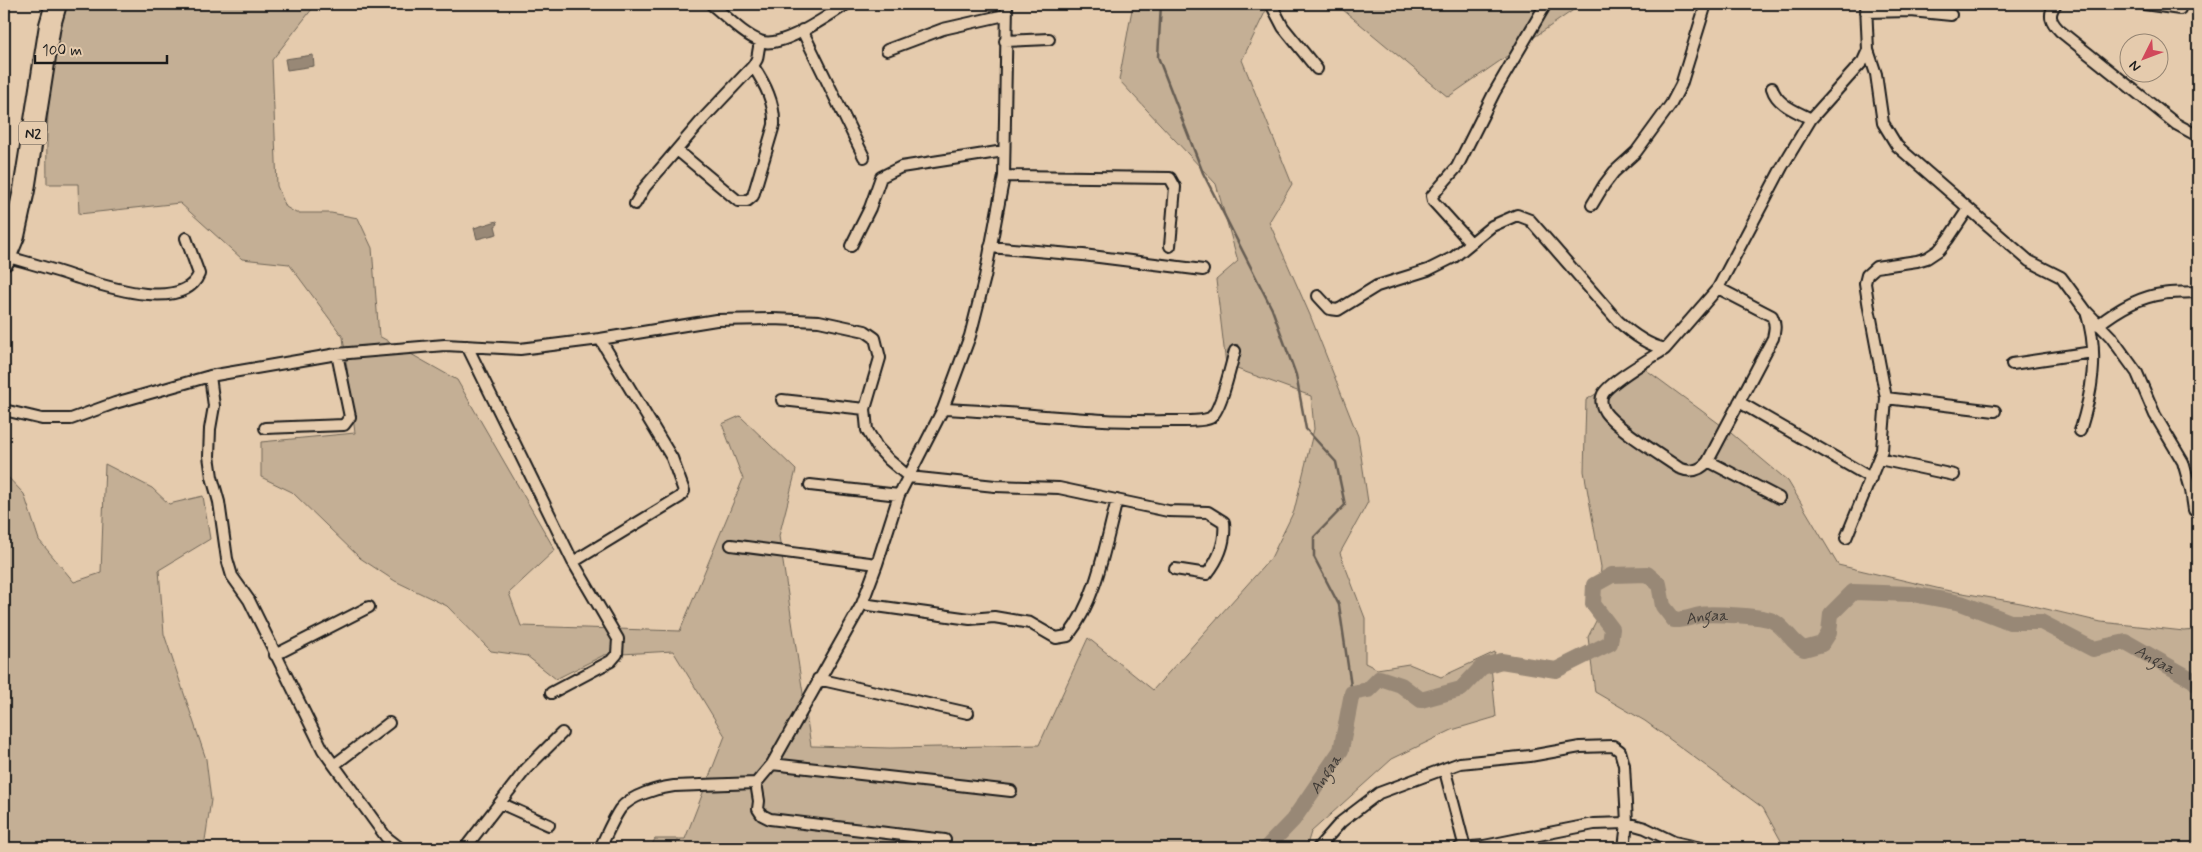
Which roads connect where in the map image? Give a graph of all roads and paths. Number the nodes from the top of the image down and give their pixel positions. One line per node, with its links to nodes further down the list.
1 (56, 4): 37 (highway, N2)
2 (711, 4): 16 (street)
3 (846, 4): 14 (street)
4 (1007, 4): 12 (street)
5 (1271, 4): 21 (street)
6 (1546, 4): 33 (street)
7 (1706, 4): 30 (street)
8 (2056, 4): 24 (street)
9 (2144, 4): 11 (street)
10 (1866, 8): 13 (street); 19 (street)
11 (2180, 9)
12 (1006, 15): 17 (street); 18 (street)
13 (1951, 15)
14 (802, 30): 16 (street); 27 (street)
15 (1049, 39): 17 (street)
16 (760, 41): 20 (street)
17 (1005, 41): 26 (street)
18 (887, 50)
19 (1868, 50): 23 (street); 31 (street)
20 (753, 66): 25 (street); 25 (street)
21 (1317, 69)
22 (1772, 88): 23 (street)
23 (1811, 119): 39 (street)
24 (2198, 136)
25 (677, 150): 29 (street)
26 (1004, 151): 28 (street); 34 (street)
27 (864, 156)
28 (1004, 176): 35 (street); 36 (street)
29 (635, 204)
30 (1592, 205)
31 (1968, 209): 42 (street); 52 (street)
32 (186, 238): 37 (street)
33 (1470, 242): 41 (street); 46 (street)
34 (851, 246)
35 (1170, 246)
36 (990, 247): 38 (street); 55 (street)
37 (5, 258)
38 (1203, 270)
39 (1718, 288): 46 (street); 54 (street)
40 (2198, 294): 43 (street)
41 (1318, 296)
42 (2086, 311): 43 (street); 48 (street)
43 (2098, 325): 70 (street)
44 (600, 339): 45 (street); 57 (street); 73 (street)
45 (467, 346): 49 (street); 73 (street)
46 (1665, 348): 62 (street)
47 (1235, 351): 55 (street)
48 (2093, 352): 50 (street); 60 (street)
49 (337, 354): 51 (street); 59 (street)
50 (2012, 364)
51 (210, 376): 56 (street); 78 (street)
52 (1886, 398): 58 (street); 61 (street)
53 (782, 400): 57 (street)
54 (1739, 402): 62 (street); 65 (street)
55 (943, 409): 64 (street)
56 (4, 410)
57 (865, 410): 64 (street)
58 (1995, 411)
59 (265, 428)
60 (2080, 431)
61 (1879, 459): 63 (street); 65 (street)
62 (1708, 461): 68 (street)
63 (1954, 475)
64 (909, 476): 67 (street); 69 (street)
65 (1871, 478): 71 (street)
66 (810, 485): 67 (street)
67 (900, 495): 74 (street)
68 (1779, 498)
69 (1117, 500): 75 (street); 76 (street)
70 (2194, 510)
71 (1846, 538)
72 (731, 545): 74 (street)
73 (573, 562): 80 (street)
74 (878, 564): 76 (street)
75 (1175, 569)
76 (862, 604): 79 (street)
77 (369, 607): 78 (street)
78 (276, 654): 85 (street)
79 (818, 679): 81 (street); 84 (street)
80 (551, 693)
81 (968, 713)
82 (389, 723): 85 (street)
83 (562, 733): 89 (street)
84 (772, 764): 87 (street); 88 (street)
85 (334, 765): 93 (street)
86 (1445, 770): 90 (street); 96 (street); 97 (street)
87 (756, 783): 92 (street); 95 (street)
88 (1011, 791)
89 (500, 803): 91 (street); 94 (street)
90 (1627, 823): 97 (street); 98 (street); 99 (street)
91 (549, 825)
92 (945, 840)
93 (400, 848)
94 (465, 848)
95 (600, 848)
96 (1318, 848)
97 (1463, 848)
98 (1624, 848)
99 (1701, 848)

